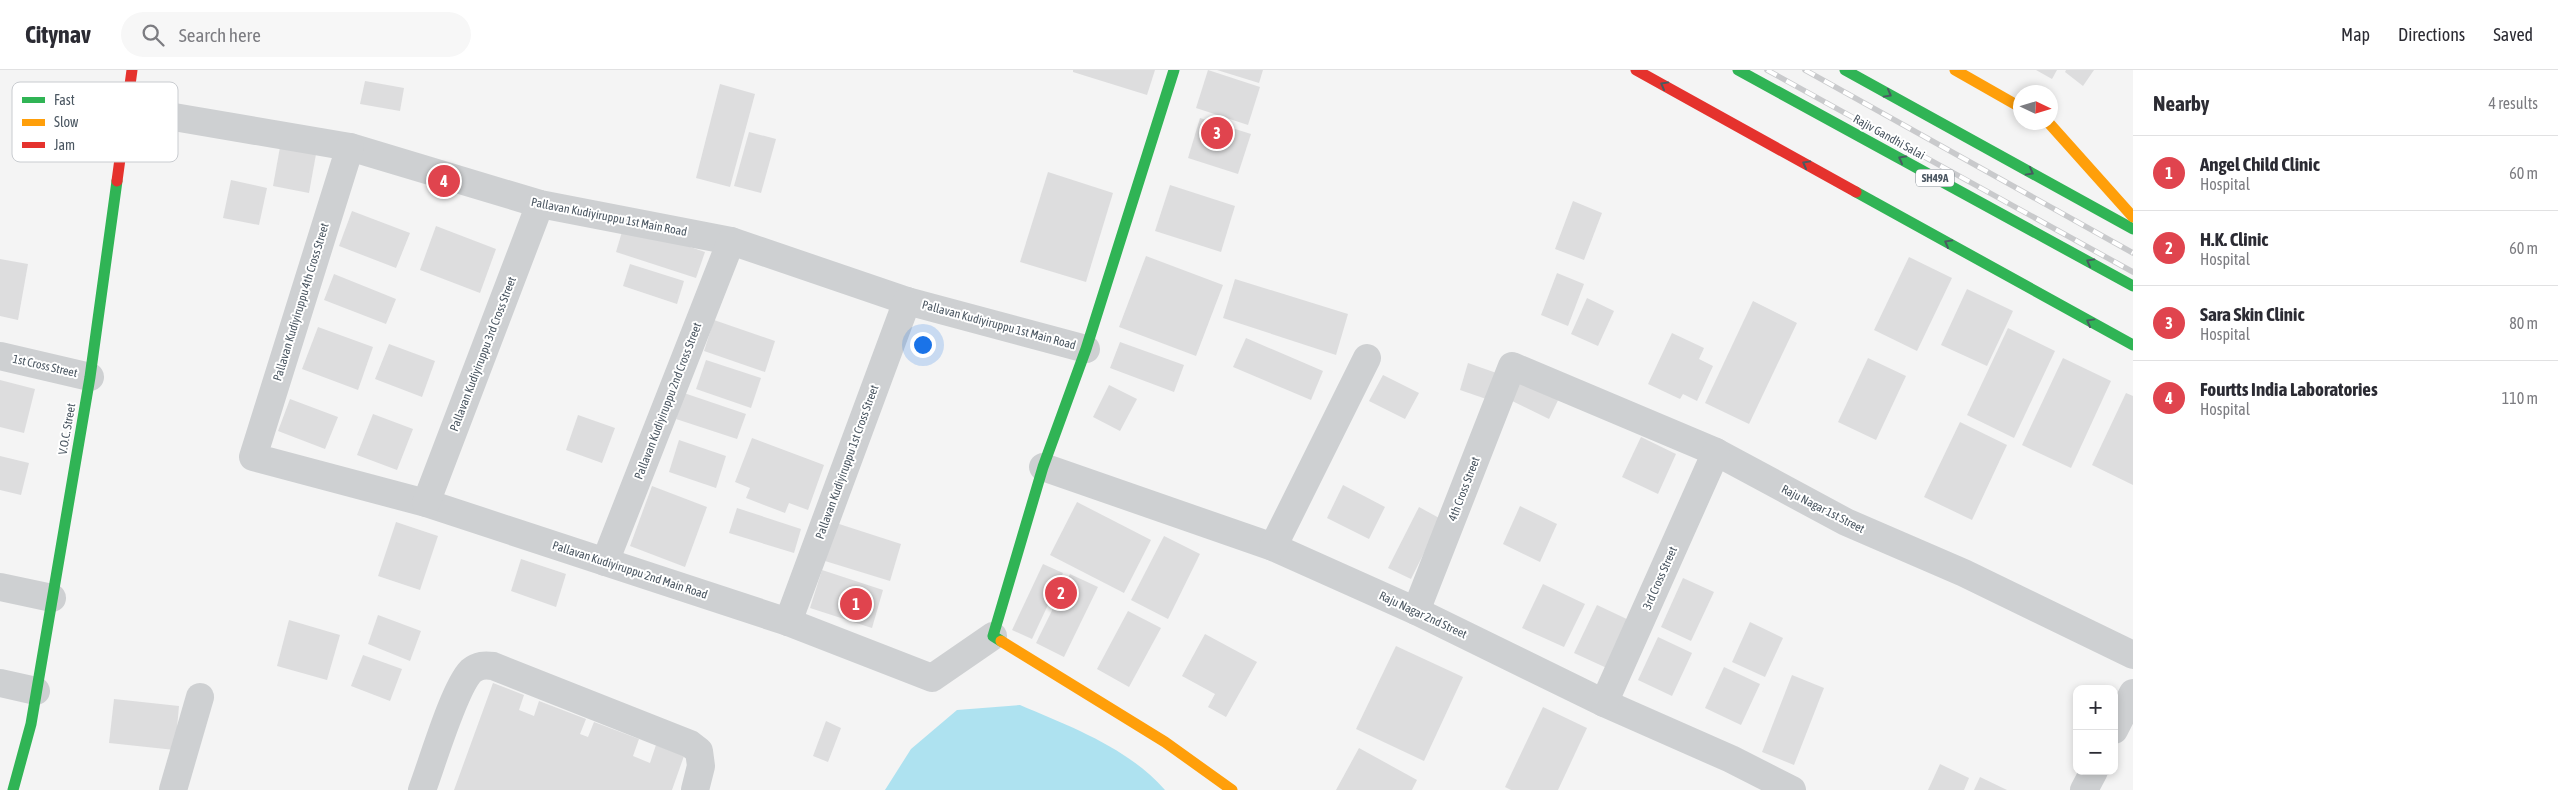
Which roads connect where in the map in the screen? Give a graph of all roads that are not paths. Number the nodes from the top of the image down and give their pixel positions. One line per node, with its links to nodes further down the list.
1 (1174, 70): 18 (street)
2 (1636, 70): 17 (street, one-way to 2)
3 (1738, 70): 15 (street, Rajiv Gandhi Salai / SH49A, one-way to 3)
4 (1845, 70): 13 (street, one-way to 13)
5 (1955, 70): 6 (street)
6 (2013, 103)
7 (178, 118): 9 (street, Pallavan Kudiyiruppu 1st Main Road)
8 (2055, 130): 12 (street)
9 (350, 147): 11 (street, Pallavan Kudiyiruppu 1st Main Road); 24 (street, Pallavan Kudiyiruppu 4th Cross Street)
10 (120, 162): 22 (street, V.O.C. Street)
11 (540, 204): 14 (street, Pallavan Kudiyiruppu 1st Main Road); 26 (street, Pallavan Kudiyiruppu 3rd Cross Street)
12 (2133, 217)
13 (2133, 229)
14 (731, 241): 16 (street, Pallavan Kudiyiruppu 1st Main Road); 28 (street, Pallavan Kudiyiruppu 2nd Cross Street)
15 (2133, 286)
16 (907, 301): 18 (street, Pallavan Kudiyiruppu 1st Main Road); 32 (street, Pallavan Kudiyiruppu 1st Cross Street)
17 (2133, 345)
18 (1086, 349): 25 (street)
19 (0, 356): 22 (street, 1st Cross Street)
20 (1367, 358): 27 (street)
21 (1512, 366): 23 (street, Raju Nagar 1st Street); 31 (street, 4th Cross Street)
22 (90, 377): 30 (street, V.O.C. Street)
23 (1716, 452): 34 (street, Raju Nagar 1st Street); 39 (street, 3rd Cross Street)
24 (253, 457): 26 (street, Pallavan Kudiyiruppu 2nd Main Road)
25 (1043, 467): 27 (street, Raju Nagar 2nd Street); 33 (street)
26 (426, 503): 28 (street, Pallavan Kudiyiruppu 2nd Main Road)
27 (1274, 547): 31 (street, Raju Nagar 2nd Street)
28 (605, 562): 32 (street, Pallavan Kudiyiruppu 2nd Main Road)
29 (0, 587): 30 (street)
30 (52, 598): 36 (street, V.O.C. Street)
31 (1416, 611): 39 (street, Raju Nagar 2nd Street)
32 (788, 622): 33 (street, Pallavan Kudiyiruppu 2nd Main Road)
33 (993, 636): 46 (street)
34 (2133, 656)
35 (0, 683): 36 (street)
36 (36, 691): 42 (street, V.O.C. Street)
37 (2133, 693): 40 (street)
38 (200, 697): 43 (street)
39 (1604, 703): 47 (street, Raju Nagar 2nd Street)
40 (2118, 722)
41 (2092, 775): 48 (street)
42 (13, 790)
43 (173, 790)
44 (422, 790): 45 (street)
45 (695, 790)
46 (1232, 790)
47 (1792, 790)
48 (2084, 790)

